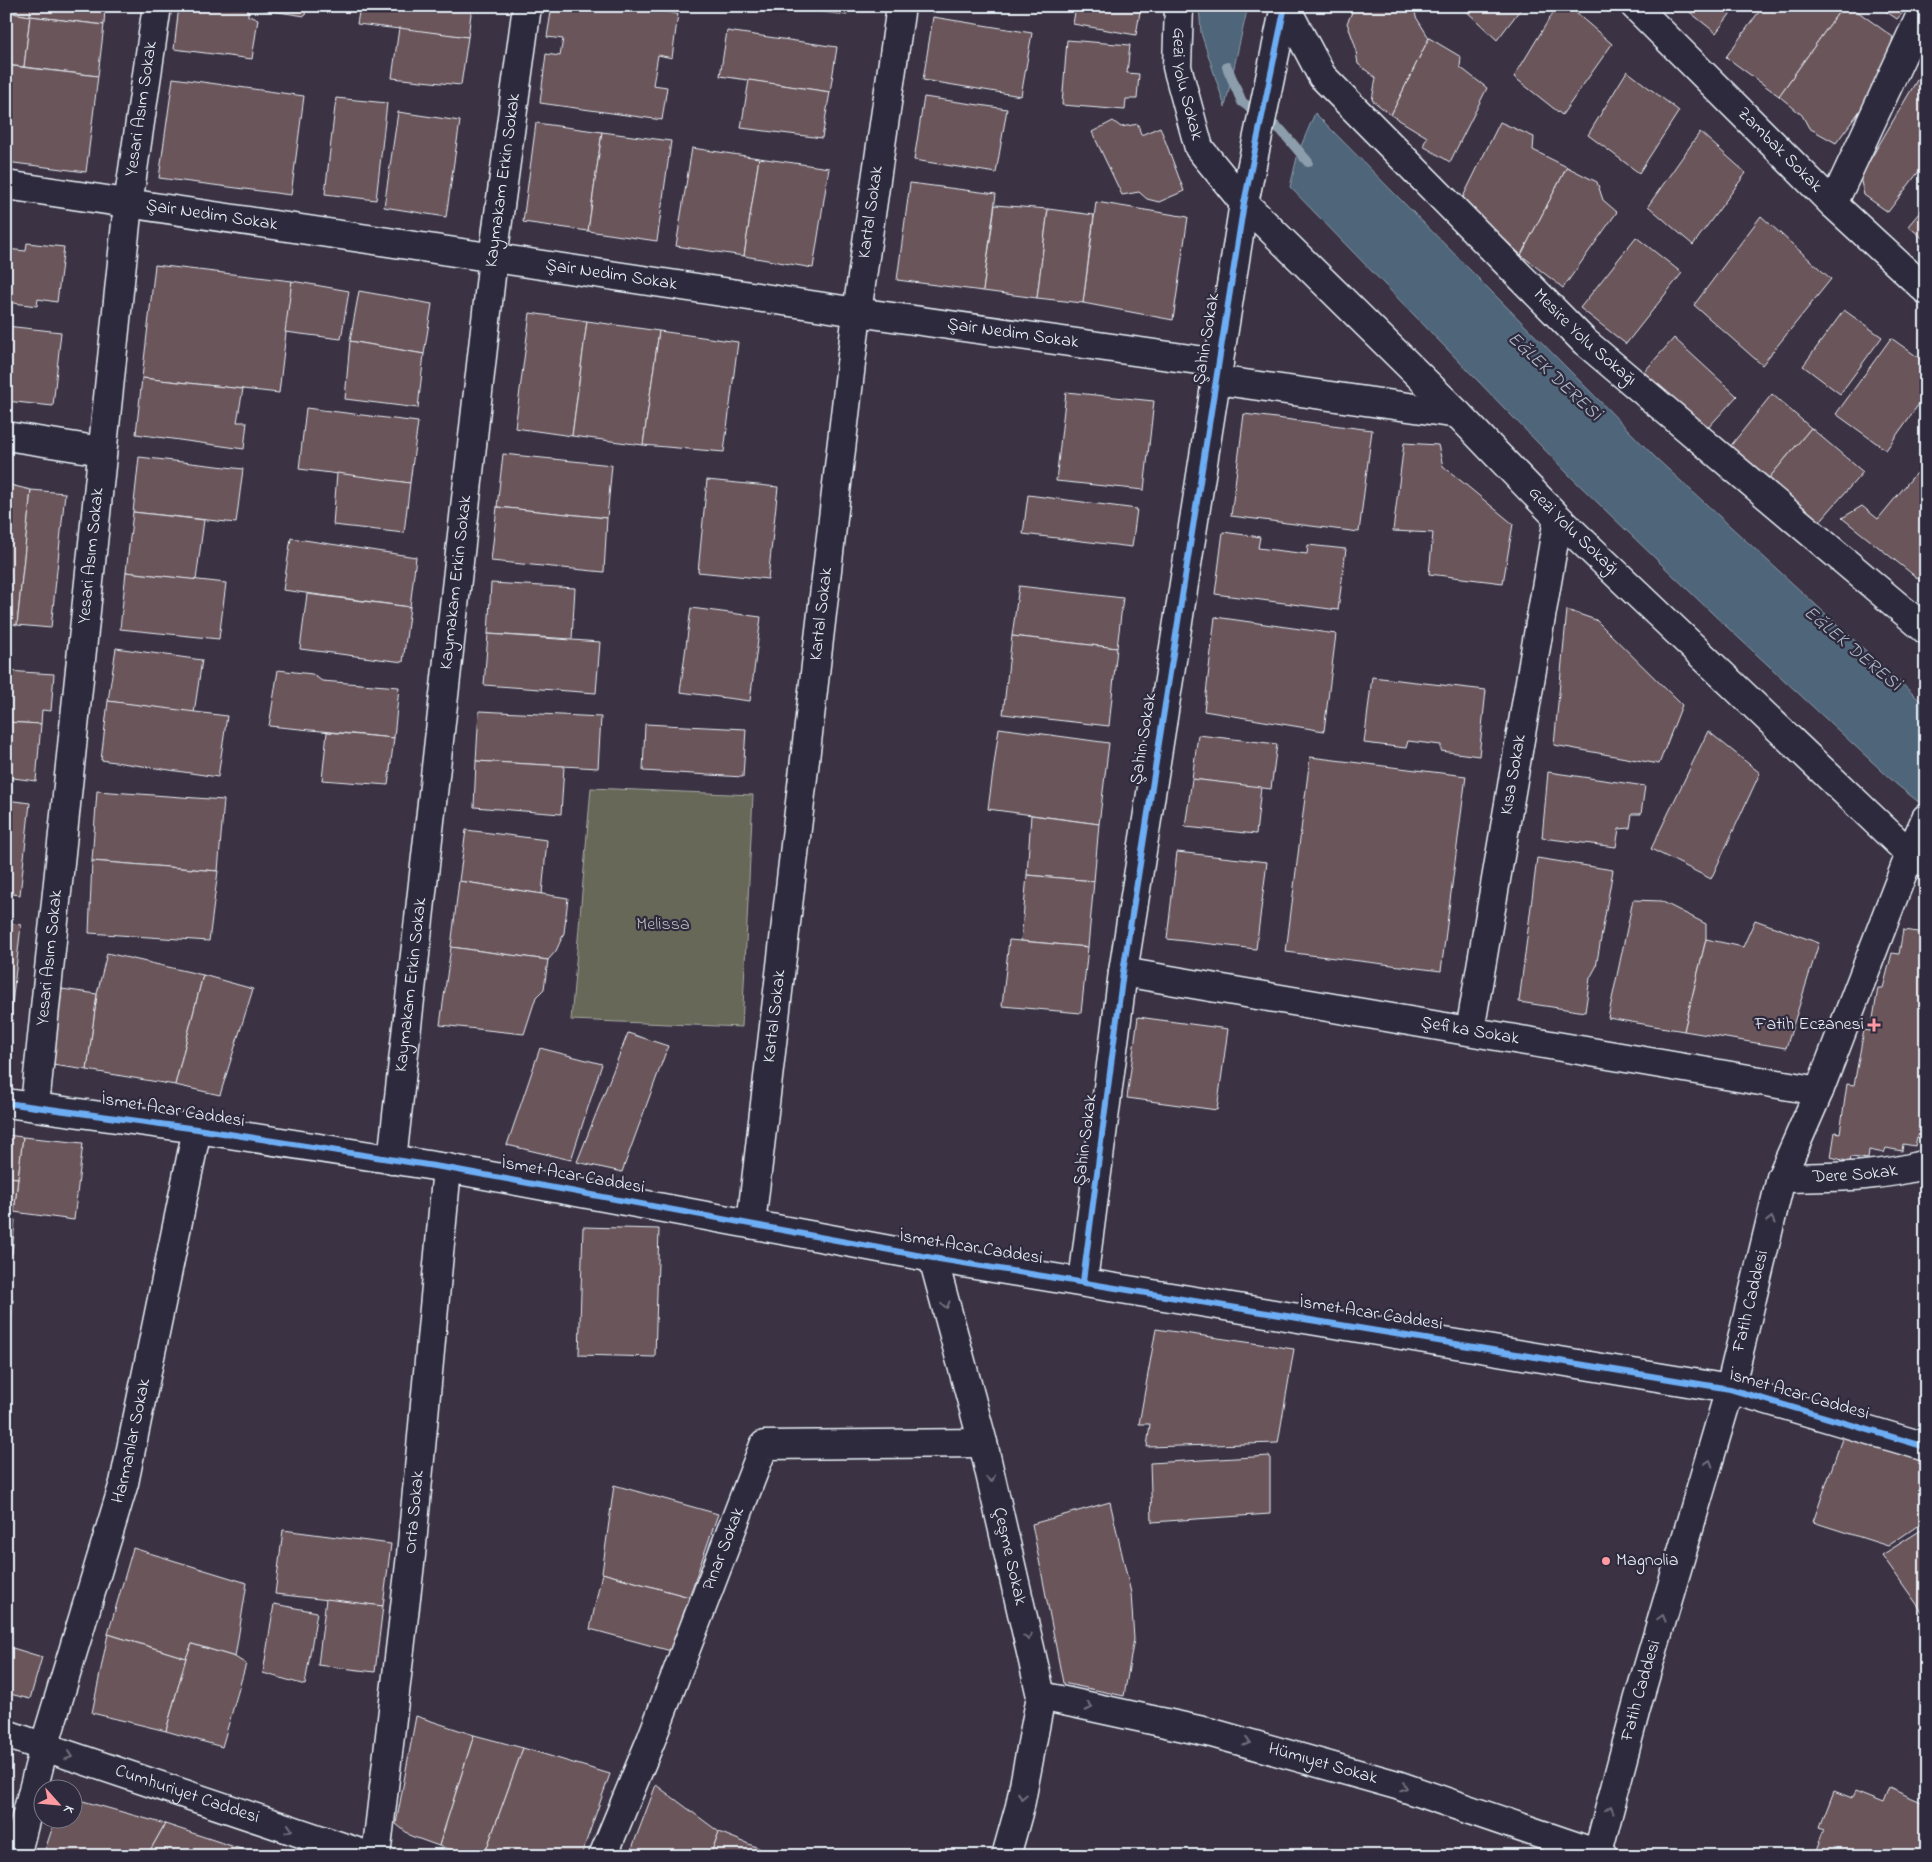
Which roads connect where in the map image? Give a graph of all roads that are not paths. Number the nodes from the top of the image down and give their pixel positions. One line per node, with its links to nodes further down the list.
1 (157, 6): 10 (street, Yesari Asım Sokak)
2 (527, 6): 12 (street, Kaymakam Erkin Sokak)
3 (901, 6): 14 (street, Kartal Sokak)
4 (1179, 6): 9 (street, Gezi Yolu Sokak)
5 (1285, 6): 9 (street, Şahin Sokak); 20 (street, Mesire Yolu Sokağı)
6 (1635, 6): 11 (street, Zambak Sokak)
7 (1926, 6): 11 (street)
8 (6, 185): 10 (street, Şair Nedim Sokak)
9 (1244, 203): 15 (street, Şahin Sokak); 16 (street, Gezi Yolu Sokağı)
10 (128, 204): 12 (street, Şair Nedim Sokak); 18 (street, Yesari Asım Sokak)
11 (1833, 204): 13 (street, Zambak Sokak)
12 (493, 258): 14 (street, Şair Nedim Sokak); 29 (street, Kaymakam Erkin Sokak)
13 (1926, 290)
14 (857, 312): 15 (street, Şair Nedim Sokak); 33 (street, Kartal Sokak)
15 (1217, 372): 16 (street, Şair Nedim Sokak); 23 (street, Şahin Sokak)
16 (1458, 414): 19 (street, Gezi Yolu Sokağı)
17 (6, 436): 18 (street)
18 (102, 451): 27 (street, Yesari Asım Sokak)
19 (1558, 518): 22 (street, Gezi Yolu Sokağı); 24 (street, Kısa Sokak)
20 (1926, 630)
21 (1923, 822): 22 (street, Fatih Caddesi)
22 (1918, 858): 25 (street, Fatih Caddesi)
23 (1123, 972): 24 (street, Şefika Sokak); 35 (street, Şahin Sokak)
24 (1470, 1031): 25 (street, Şefika Sokak)
25 (1819, 1091): 32 (street, Fatih Caddesi)
26 (6, 1102): 27 (street, İsmet Acar Caddesi)
27 (35, 1105): 28 (street, İsmet Acar Caddesi)
28 (197, 1129): 29 (street, İsmet Acar Caddesi); 41 (street, Harmanlar Sokak)
29 (392, 1160): 31 (street, İsmet Acar Caddesi)
30 (1926, 1164): 32 (street, Dere Sokak)
31 (447, 1168): 33 (street, İsmet Acar Caddesi); 45 (street, Orta Sokak)
32 (1781, 1178): 36 (street, Fatih Caddesi, one-way to 32)
33 (751, 1224): 34 (street, İsmet Acar Caddesi)
34 (933, 1258): 35 (street, İsmet Acar Caddesi); 37 (street, Çeşme Sokak, one-way to 37)
35 (1083, 1281): 36 (street, İsmet Acar Caddesi)
36 (1730, 1389): 38 (street, İsmet Acar Caddesi); 42 (street, Fatih Caddesi, one-way to 36)
37 (983, 1443): 39 (street, Çeşme Sokak, one-way to 39); 46 (street, Pınar Sokak)
38 (1926, 1447)
39 (1041, 1696): 42 (street, Hümıyet Sokak, one-way to 42); 47 (street, Çeşme Sokak, one-way to 47)
40 (6, 1734): 41 (street, Cumhuriyet Caddesi)
41 (44, 1747): 43 (street, Harmanlar Sokak); 44 (street, Cumhuriyet Caddesi, one-way to 44)
42 (1600, 1855)
43 (16, 1856)
44 (369, 1856)
45 (376, 1856)
46 (603, 1856)
47 (1006, 1856)

